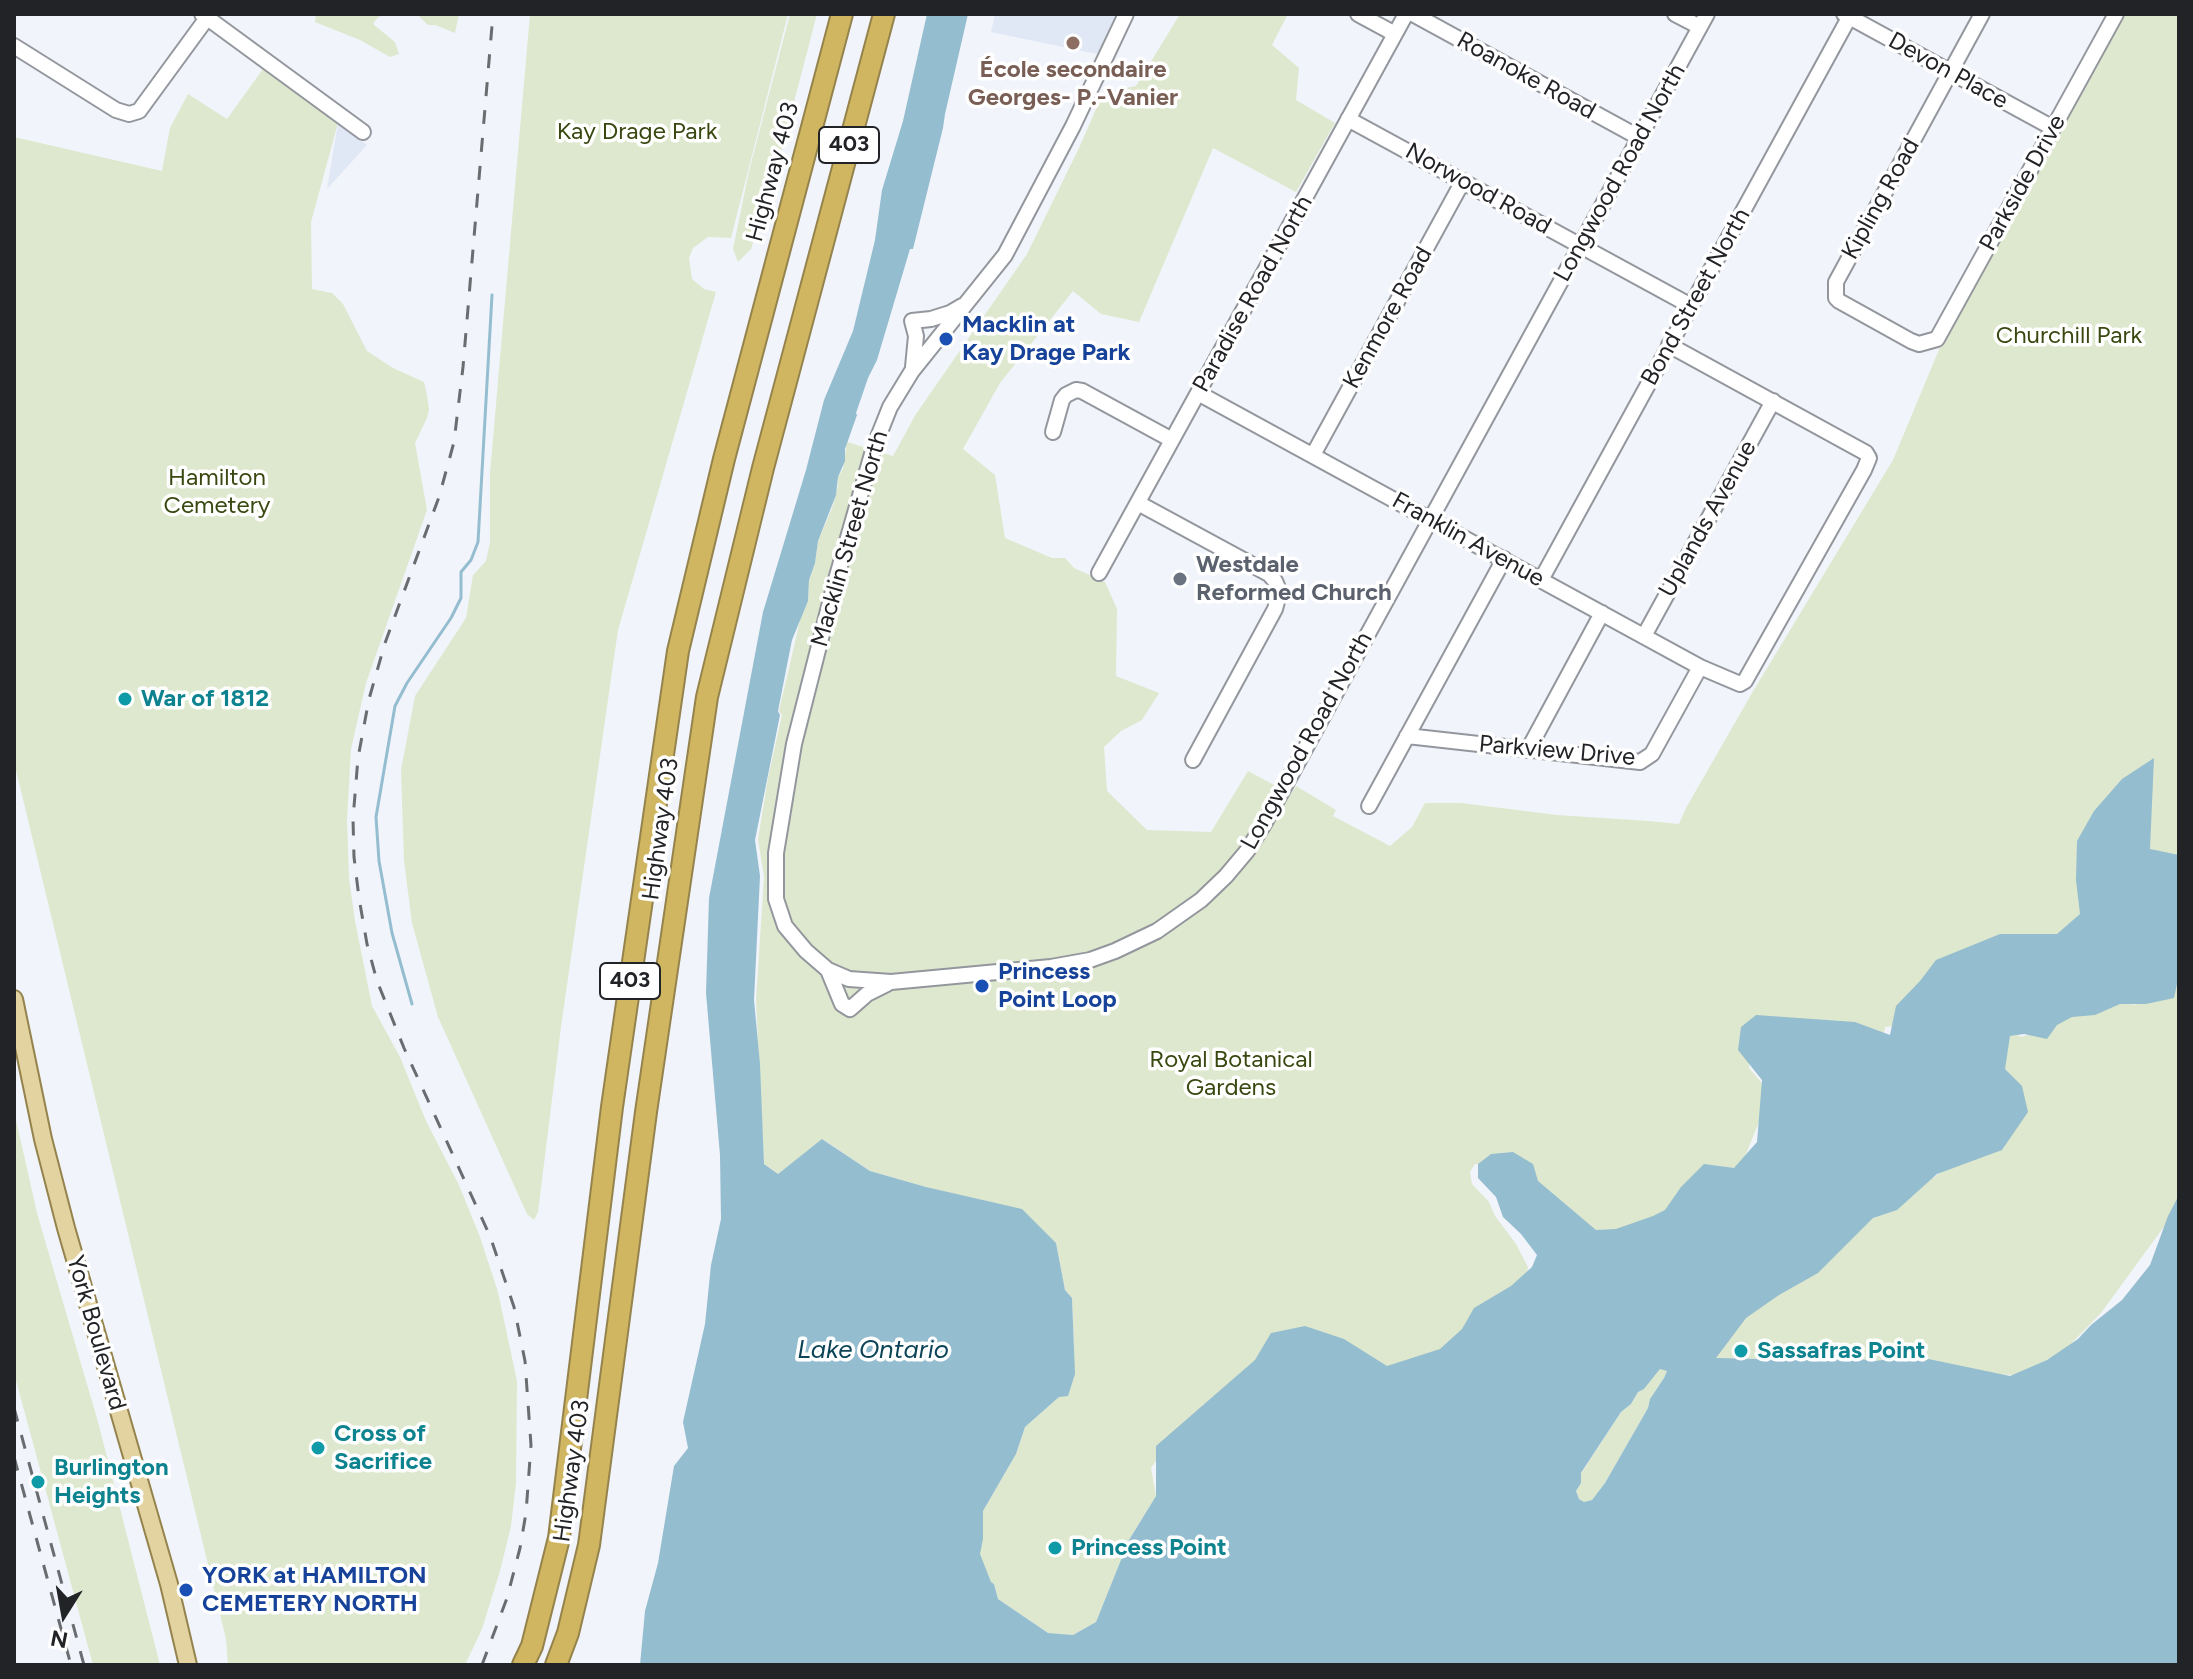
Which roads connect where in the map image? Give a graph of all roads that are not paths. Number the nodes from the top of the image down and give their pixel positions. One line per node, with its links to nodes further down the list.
1 (842, 14): 48 (highway, Highway 403 / 403)
2 (884, 14): 49 (highway, Highway 403 / 403)
3 (1126, 14): 22 (street, Macklin Street North)
4 (1358, 14): 13 (street)
5 (1406, 14): 13 (street, Paradise Road North)
6 (1413, 14): 19 (street, Roanoke Road)
7 (1675, 14): 12 (street)
8 (1982, 14): 15 (street, Kipling Road)
9 (2116, 14): 17 (street, Parkside Drive)
10 (1848, 15): 15 (street, Devon Place); 23 (street, Bond Street North)
11 (204, 16): 14 (street); 18 (street)
12 (1704, 21): 19 (street, Longwood Road North)
13 (1395, 34): 16 (street, Paradise Road North)
14 (14, 46)
15 (1951, 72): 17 (street, Devon Place); 24 (street, Kipling Road)
16 (1348, 119): 20 (street, Norwood Road); 27 (street, Paradise Road North)
17 (2053, 128): 24 (street, Parkside Drive)
18 (363, 132)
19 (1640, 138): 21 (street, Longwood Road North)
20 (1463, 181): 21 (street, Norwood Road); 31 (street, Kenmore Road)
21 (1581, 245): 23 (street, Norwood Road); 33 (street, Longwood Road North)
22 (967, 303): 26 (street, Macklin Street North); 26 (street)
23 (1691, 306): 25 (street, Bond Street North)
24 (1923, 343)
25 (1669, 345): 28 (street); 36 (street, Bond Street North)
26 (912, 371): 44 (street, Macklin Street North)
27 (1198, 393): 30 (street, Paradise Road North); 31 (street, Franklin Avenue)
28 (1773, 401): 38 (street, Uplands Avenue); 39 (street, Franklin Avenue)
29 (1053, 432): 30 (street)
30 (1172, 440): 32 (street, Paradise Road North)
31 (1313, 455): 33 (street, Franklin Avenue)
32 (1138, 503): 35 (street, Paradise Road North); 42 (street)
33 (1431, 520): 34 (street, Franklin Avenue); 45 (street, Longwood Road North)
34 (1504, 559): 36 (street, Franklin Avenue); 40 (street)
35 (1099, 573)
36 (1541, 580): 37 (street, Franklin Avenue)
37 (1602, 613): 38 (street, Franklin Avenue); 41 (street)
38 (1644, 636): 39 (street, Franklin Avenue)
39 (1700, 667): 41 (street, Parkview Drive)
40 (1407, 736): 41 (street, Parkview Drive); 43 (street)
41 (1528, 750)
42 (1193, 760)
43 (1369, 806)
44 (826, 969): 45 (street, Longwood Road North); 45 (street)
45 (891, 982)
46 (14, 999): 47 (main road, York Boulevard)
47 (188, 1665)
48 (523, 1665)
49 (556, 1665)

